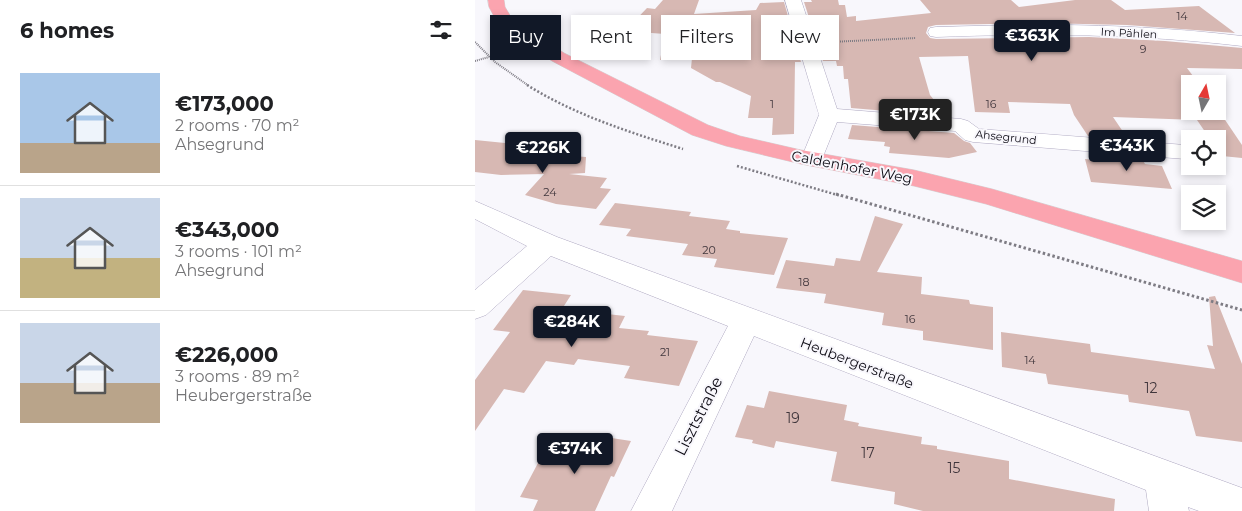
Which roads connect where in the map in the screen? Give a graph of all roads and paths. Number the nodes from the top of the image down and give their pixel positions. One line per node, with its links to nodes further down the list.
1 (496, 0): 14 (main road, Caldenhofer Weg)
2 (793, 0): 3 (street)
3 (798, 15)
4 (936, 32): 5 (path); 6 (street, Im Pählen)
5 (839, 41)
6 (1242, 41)
7 (475, 42): 8 (path)
8 (489, 56): 10 (path); 12 (path)
9 (812, 60): 11 (street)
10 (475, 61)
11 (829, 115): 13 (street, Ahsegrund); 14 (street)
12 (689, 151)
13 (1181, 152)
14 (812, 159): 18 (main road, Caldenhofer Weg)
15 (733, 165): 20 (path)
16 (475, 209): 17 (street, Heubergerstraße)
17 (547, 244): 19 (street); 21 (street, Heubergerstraße)
18 (1242, 272)
19 (475, 307)
20 (1242, 310)
21 (746, 321): 22 (street, Heubergerstraße); 24 (street, Lisztstraße)
22 (1167, 495): 23 (street, Heubergerstraße)
23 (1242, 508)
24 (651, 511)

